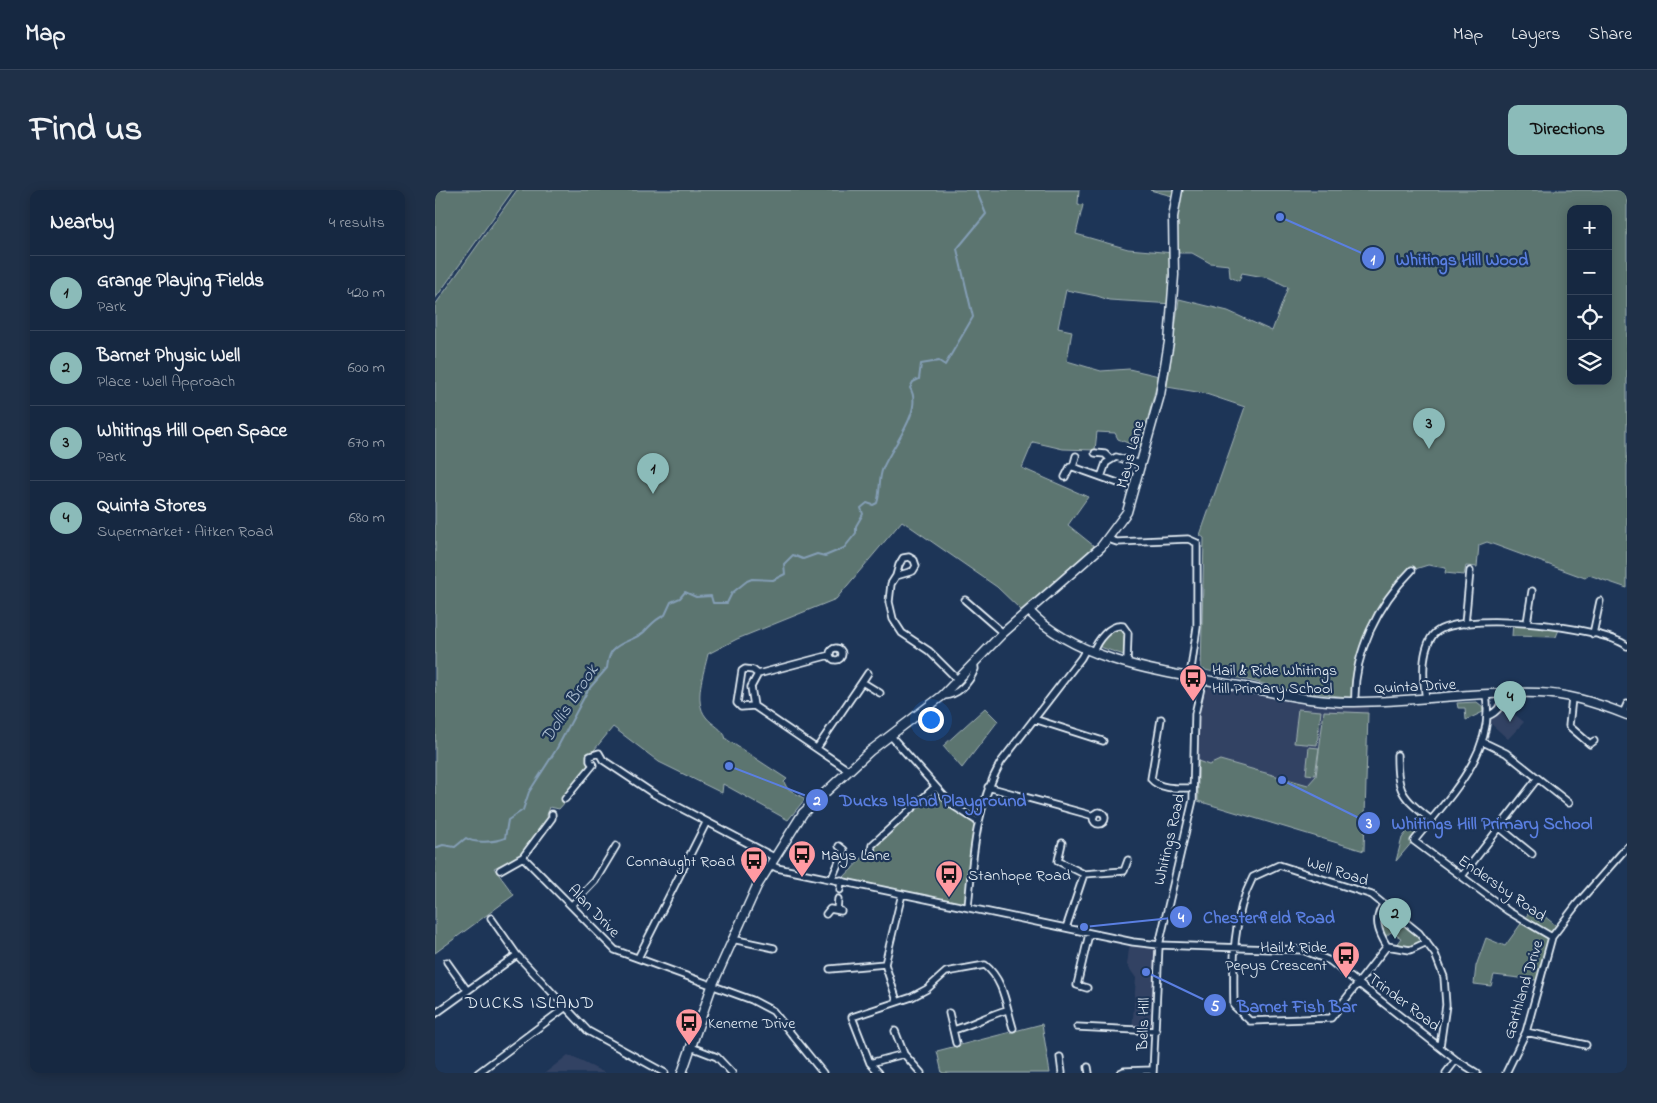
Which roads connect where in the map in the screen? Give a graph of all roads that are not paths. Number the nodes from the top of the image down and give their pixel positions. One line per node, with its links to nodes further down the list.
1 (1178, 190): 5 (street, Mays Lane)
2 (1095, 453): 4 (street)
3 (1076, 456): 6 (street)
4 (1110, 459): 5 (street); 8 (street)
5 (1141, 464): 10 (street, Mays Lane)
6 (1073, 466): 7 (street); 8 (street)
7 (1065, 477)
8 (1101, 477): 9 (street)
9 (1118, 483)
10 (1108, 539): 17 (street, Mays Lane); 29 (street)
11 (1412, 570): 39 (street)
12 (1470, 571): 19 (street)
13 (896, 576): 31 (street)
14 (1532, 591): 18 (street)
15 (965, 600): 20 (street)
16 (1600, 601): 21 (street)
17 (1029, 611): 20 (street, Mays Lane); 23 (street, Quinta Drive)
18 (1527, 623): 19 (street); 21 (street)
19 (1465, 624): 38 (street)
20 (1003, 634): 25 (street, Mays Lane)
21 (1593, 634): 22 (street)
22 (1627, 646)
23 (1089, 650): 26 (street, Quinta Drive); 26 (street); 44 (street)
24 (830, 655): 28 (street)
25 (974, 662): 31 (street, Mays Lane); 36 (street, Mays Lane)
26 (1127, 663): 29 (street, Quinta Drive)
27 (868, 673): 32 (street)
28 (758, 674): 41 (street); 41 (street)
29 (1189, 676): 30 (street, Quinta Drive)
30 (1203, 679): 39 (street, Quinta Drive); 58 (street, Whitings Road)
31 (958, 680): 36 (street, Mays Lane)
32 (862, 682): 33 (street); 50 (street)
33 (880, 694)
34 (1486, 695): 35 (street, Quinta Drive); 38 (street, Quinta Drive); 43 (street)
35 (1502, 695): 37 (street, Quinta Drive); 43 (street)
36 (942, 696): 46 (street, Mays Lane)
37 (1572, 698): 42 (street, Quinta Drive); 48 (street)
38 (1426, 699): 39 (street, Quinta Drive)
39 (1355, 702)
40 (1627, 704): 42 (street)
41 (754, 706): 50 (street)
42 (1625, 714)
43 (1488, 716): 49 (street)
44 (1034, 719): 47 (street); 57 (street)
45 (1161, 719): 58 (street)
46 (890, 735): 54 (street, Mays Lane); 56 (street)
47 (1103, 741)
48 (1594, 741)
49 (1483, 742): 55 (street); 63 (street)
50 (817, 748): 54 (street)
51 (1397, 755): 63 (street)
52 (603, 760): 53 (street); 53 (street); 65 (street)
53 (593, 765): 59 (street)
54 (848, 770): 74 (street, Mays Lane)
55 (1537, 778): 60 (street); 66 (street)
56 (935, 787): 64 (street); 71 (street)
57 (988, 787): 62 (street); 64 (street)
58 (1193, 788): 95 (street, Whitings Road)
59 (565, 799)
60 (1569, 803)
61 (552, 814): 73 (street)
62 (1094, 816)
63 (1431, 820): 79 (street, Endersby Road)
64 (977, 821): 87 (street)
65 (706, 823): 74 (street); 100 (street)
66 (1499, 827): 72 (street); 79 (street)
67 (1063, 843): 78 (street)
68 (616, 846): 86 (street)
69 (839, 846): 80 (street)
70 (1627, 847): 92 (street, Garthland Drive)
71 (871, 852)
72 (1532, 854)
73 (523, 857): 77 (street); 86 (street, Alan Drive)
74 (774, 857): 76 (street, Mays Lane)
75 (1128, 860): 78 (street)
76 (769, 864): 80 (street, Trinder Road); 93 (street, Mays Lane)
77 (500, 870)
78 (1084, 874): 90 (street)
79 (1462, 876): 92 (street, Endersby Road)
80 (832, 878): 81 (street, Trinder Road)
81 (841, 880): 82 (street); 83 (street, Trinder Road)
82 (840, 890)
83 (902, 894): 87 (street, Trinder Road); 102 (street)
84 (838, 900): 88 (street)
85 (1384, 904): 94 (street, Well Road); 96 (street); 97 (street, Well Road)
86 (572, 905): 100 (street, Alan Drive)
87 (968, 907): 90 (street, Trinder Road)
88 (826, 914)
89 (491, 918): 99 (street)
90 (1066, 928): 91 (street, Trinder Road)
91 (1089, 934): 95 (street, Trinder Road); 106 (street)
92 (1552, 937): 118 (street, Garthland Drive)
93 (733, 939): 98 (street); 105 (street, Mays Lane)
94 (1427, 942): 96 (street); 121 (street, Well Road)
95 (1159, 946): 97 (street, Trinder Road); 117 (street, Bells Hill)
96 (1387, 946): 104 (street, Well Road)
97 (1233, 947): 104 (street, Trinder Road); 104 (street, Well Road)
98 (774, 948)
99 (517, 955): 107 (street); 109 (street)
100 (638, 958): 105 (street, Alan Drive)
101 (447, 962): 107 (street)
102 (885, 964): 103 (street); 108 (street)
103 (830, 969)
104 (1359, 983): 121 (street, Trinder Road)
105 (712, 986): 122 (street, Mays Lane); 132 (street, Alan Drive)
106 (1087, 988)
107 (467, 990): 112 (street)
108 (897, 1001): 110 (street); 126 (street)
109 (566, 1007): 128 (street); 129 (street)
110 (1007, 1010): 114 (street); 115 (street)
111 (949, 1013): 115 (street)
112 (435, 1014)
113 (1077, 1027): 117 (street)
114 (1013, 1028)
115 (953, 1030): 119 (street)
116 (895, 1031): 123 (street)
117 (1156, 1031): 127 (street, Bells Hill)
118 (1526, 1032): 120 (street); 139 (street, Garthland Drive)
119 (956, 1043)
120 (1586, 1045)
121 (1441, 1046): 125 (street, Trinder Road)
122 (691, 1047): 130 (street, Mays Lane); 131 (street)
123 (904, 1054): 126 (street); 134 (street)
124 (1060, 1057): 135 (street)
125 (1456, 1060): 137 (street); 138 (street, Trinder Road)
126 (870, 1063): 133 (street)
127 (1153, 1071): 136 (street)
128 (478, 1073)
129 (665, 1073)
130 (681, 1073)
131 (731, 1073)
132 (823, 1073)
133 (879, 1073)
134 (921, 1073)
135 (1062, 1073)
136 (1120, 1073)
137 (1446, 1073)
138 (1477, 1073)
139 (1506, 1073)

